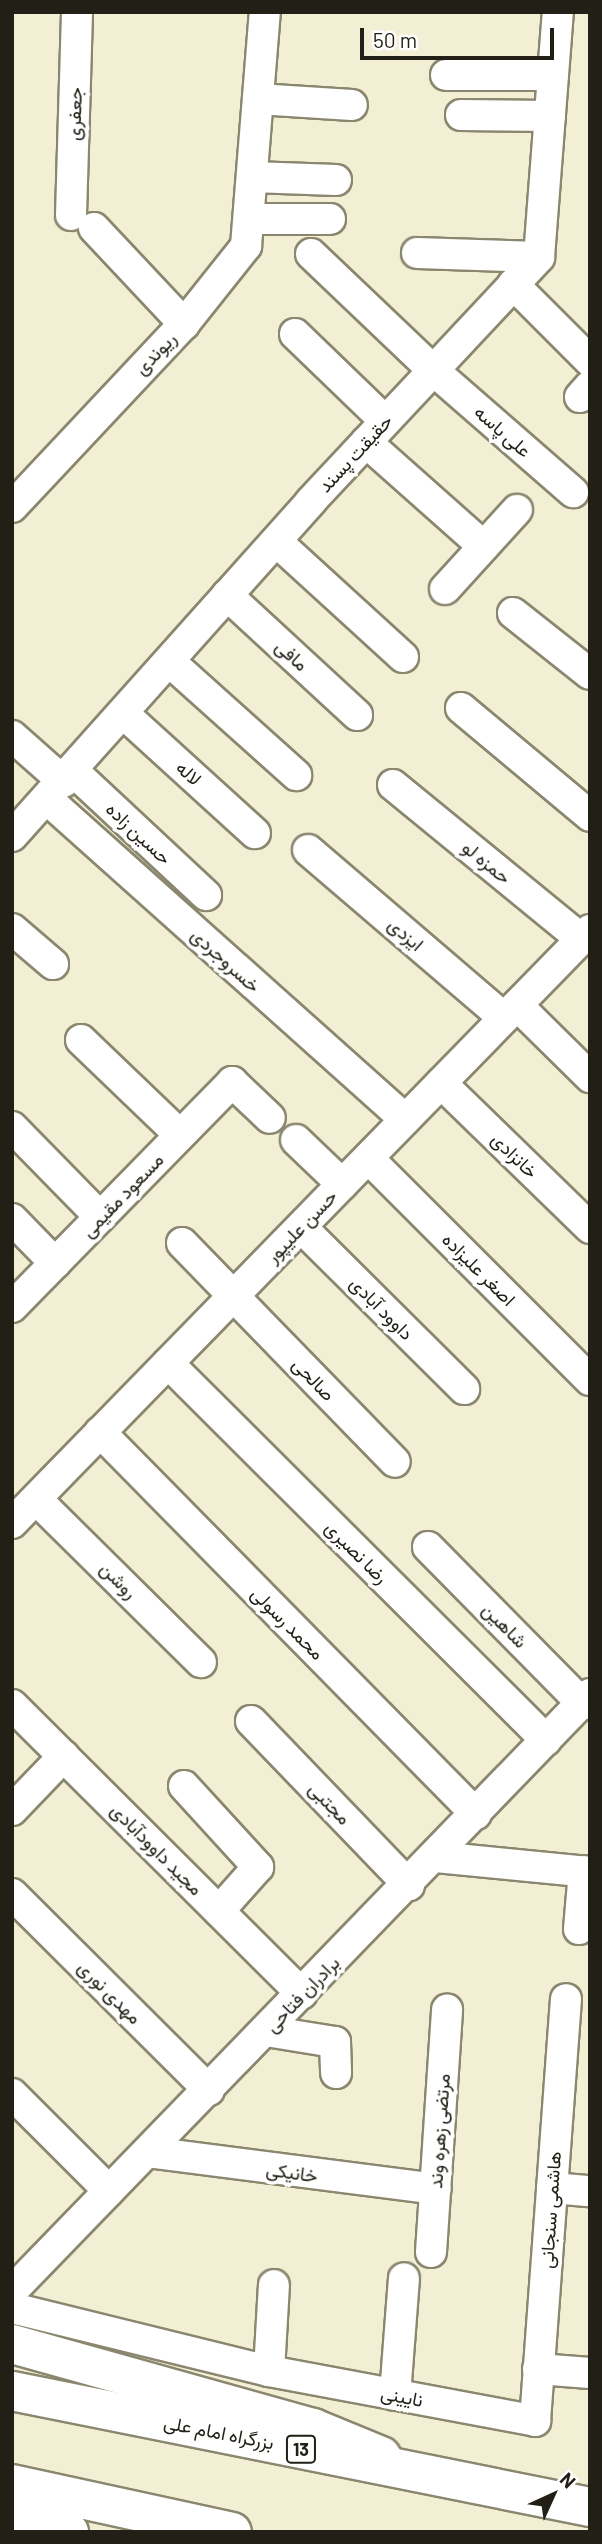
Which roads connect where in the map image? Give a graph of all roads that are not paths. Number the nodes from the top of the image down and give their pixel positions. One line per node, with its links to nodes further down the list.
1 (77, 12): 18 (street, جعفری)
2 (265, 12): 6 (street, ریوندی)
3 (558, 12): 5 (street)
4 (446, 75): 5 (street)
5 (553, 75): 9 (street)
6 (258, 99): 7 (street); 10 (street, ریوندی)
7 (352, 105)
8 (461, 115): 9 (street)
9 (550, 116): 16 (street)
10 (253, 177): 11 (street); 12 (street, ریوندی)
11 (336, 180)
12 (250, 219): 13 (street); 18 (street, ریوندی)
13 (330, 219)
14 (417, 253): 16 (street)
15 (312, 254): 21 (street, علی پاسه)
16 (539, 257): 17 (street, حقیقت پسند)
17 (513, 284): 20 (street); 21 (street, حقیقت پسند)
18 (184, 324): 24 (street, ریوندی)
19 (295, 334): 22 (street)
20 (590, 361)
21 (433, 370): 22 (street, حقیقت پسند); 23 (street, علی پاسه)
22 (375, 432): 26 (street, حقیقت پسند); 27 (street)
23 (573, 492)
24 (12, 507)
25 (517, 510): 27 (street)
26 (276, 541): 29 (street, حقیقت پسند); 31 (street)
27 (482, 546): 28 (street)
28 (445, 589)
29 (227, 595): 32 (street, حقیقت پسند); 36 (street, مافی)
30 (513, 613): 33 (street)
31 (403, 657)
32 (169, 661): 35 (street, حقیقت پسند); 38 (street)
33 (590, 674)
34 (461, 708): 41 (street)
35 (124, 714): 39 (street, حقیقت پسند); 43 (street, لاله)
36 (357, 715)
37 (12, 736): 39 (street)
38 (296, 775)
39 (61, 784): 42 (street, حقیقت پسند); 45 (street, حسین زاده); 54 (street, خسروجردی)
40 (393, 785): 47 (street, حمزه لو)
41 (590, 816)
42 (14, 831)
43 (254, 833)
44 (309, 850): 49 (street, ایزدی)
45 (206, 895)
46 (12, 929): 48 (street)
47 (585, 934): 49 (street, حسن علیپور)
48 (53, 964)
49 (510, 1012): 51 (street, ایزدی); 52 (street, حسن علیپور)
50 (81, 1040): 56 (street)
51 (590, 1077)
52 (441, 1083): 54 (street, حسن علیپور); 63 (street, خانزادی)
53 (270, 1118): 56 (street, مسعود مقیمی)
54 (405, 1119): 58 (street, حسن علیپور)
55 (12, 1127): 60 (street)
56 (180, 1135): 60 (street, مسعود مقیمی)
57 (296, 1140): 59 (street)
58 (368, 1158): 59 (street, حسن علیپور); 69 (street, اصغر علیزاده)
59 (342, 1184): 62 (street, حسن علیپور)
60 (100, 1217): 65 (street, مسعود مقیمی)
61 (12, 1219): 65 (street)
62 (301, 1227): 66 (street, حسن علیپور); 70 (street, داوود آبادی)
63 (590, 1228)
64 (182, 1243): 66 (street, صالحی)
65 (55, 1263): 67 (street, مسعود مقیمی)
66 (233, 1296): 68 (street, حسن علیپور); 72 (street, صالحی)
67 (12, 1307)
68 (168, 1363): 71 (street, حسن علیپور); 80 (street, رضا نصیری)
69 (590, 1380)
70 (464, 1389)
71 (100, 1433): 73 (street, حسن علیپور); 84 (street, محمد رسولی)
72 (395, 1462)
73 (36, 1499): 74 (street, حسن علیپور); 76 (street, روشن)
74 (12, 1523)
75 (428, 1547): 77 (street, شاهین)
76 (201, 1662)
77 (587, 1700): 80 (street, برادران فتاحی)
78 (12, 1705): 81 (street, مجید داوودآبادی)
79 (251, 1721): 87 (street, مجتبی)
80 (546, 1740): 84 (street, برادران فتاحی)
81 (64, 1756): 83 (street); 89 (street, مجید داوودآبادی)
82 (184, 1786): 89 (street)
83 (12, 1810)
84 (476, 1814): 85 (street, برادران فتاحی)
85 (436, 1857): 86 (street); 87 (street, برادران فتاحی)
86 (587, 1871): 90 (street)
87 (409, 1885): 91 (street, برادران فتاحی)
88 (12, 1894): 96 (street, مهدی نوری)
89 (219, 1911): 91 (street, مجید داوودآبادی)
90 (579, 1929)
91 (302, 1994): 94 (street, برادران فتاحی)
92 (566, 1999): 99 (street, هاشمی سنجانی)
93 (447, 2010): 100 (street, مرتضی زهره وند)
94 (266, 2031): 95 (street); 96 (street, برادران فتاحی)
95 (336, 2073)
96 (209, 2090): 98 (street, برادران فتاحی)
97 (12, 2094): 101 (street)
98 (148, 2152): 100 (street, خانیکی); 101 (street, برادران فتاحی)
99 (552, 2188): 102 (street); 108 (street, هاشمی سنجانی)
100 (436, 2189): 103 (street, مرتضی زهره وند)
101 (109, 2191): 106 (street, برادران فتاحی)
102 (590, 2191)
103 (431, 2252)
104 (404, 2278): 112 (street)
105 (274, 2285): 109 (street)
106 (13, 2292): 109 (street, نایینی)
107 (12, 2344): 114 (main road)
108 (538, 2369): 110 (street); 113 (street, هاشمی سنجانی)
109 (269, 2371): 112 (street, نایینی)
110 (590, 2373)
111 (12, 2391): 114 (main road, بزرگراه امام علی / 13)
112 (395, 2395): 113 (street, نایینی)
113 (535, 2421)
114 (422, 2473): 116 (main road, بزرگراه امام علی / 13)
115 (12, 2484): 119 (main road)
116 (590, 2507)
117 (12, 2522): 118 (main road)
118 (69, 2532)
119 (232, 2532)

